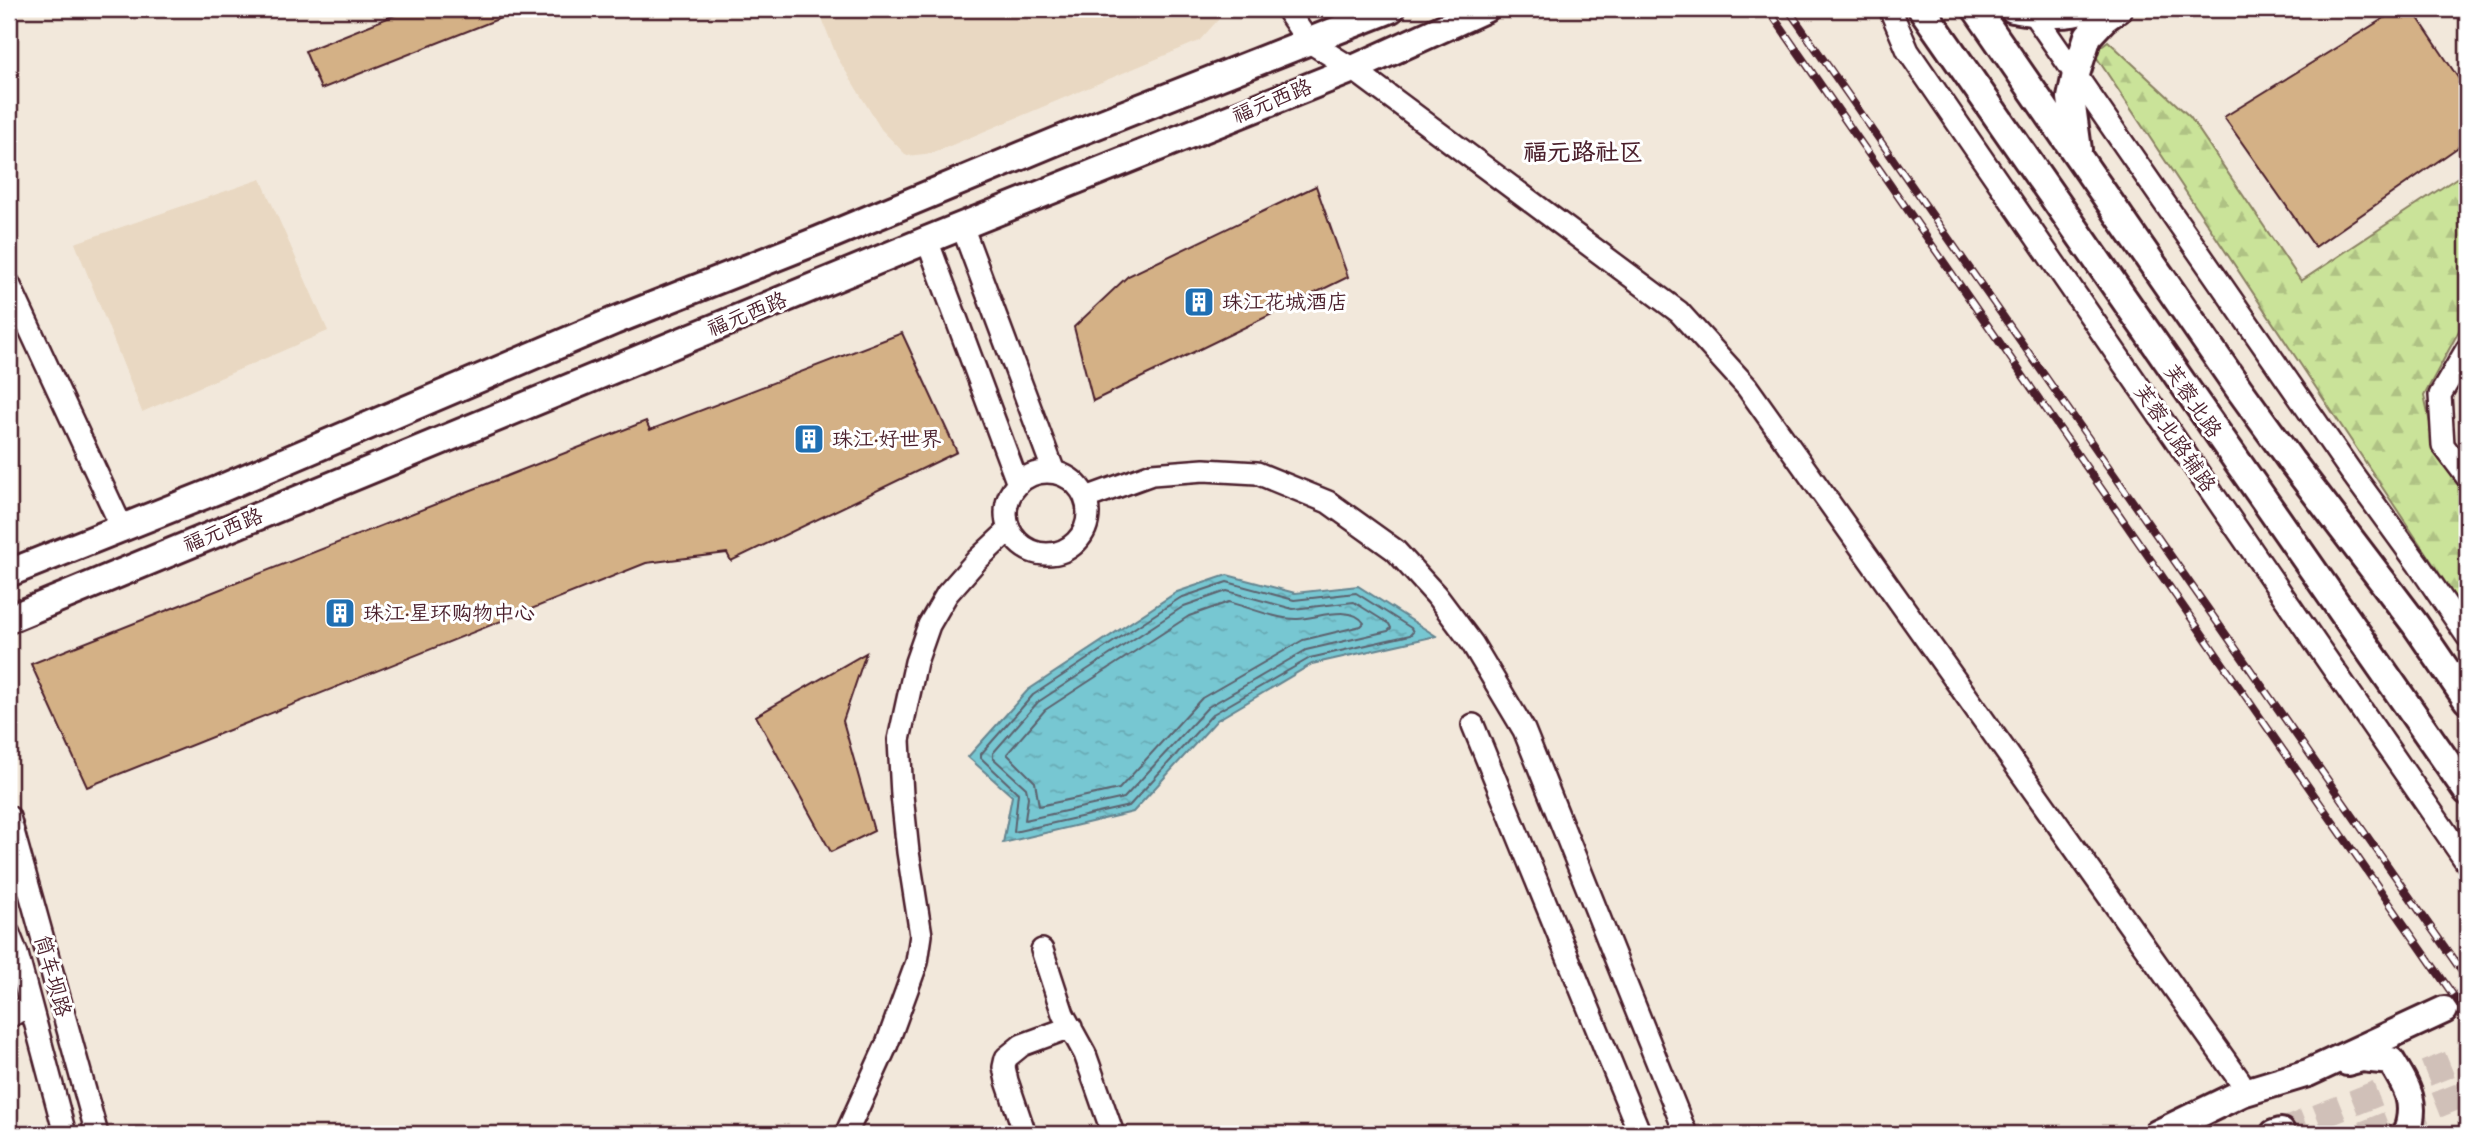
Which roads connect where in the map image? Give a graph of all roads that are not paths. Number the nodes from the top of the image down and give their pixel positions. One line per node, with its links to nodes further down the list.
1 (1286, 9): 10 (street)
2 (1391, 9): 10 (main road, 福元西路)
3 (1485, 9): 11 (main road, 福元西路)
4 (1890, 9): 32 (street, 芙蓉北路辅路)
5 (1922, 9): 29 (main road, 芙蓉北路)
6 (1976, 9): 13 (main road)
7 (2087, 9): 9 (main road)
8 (2118, 9): 12 (main road)
9 (2025, 10): 12 (street)
10 (1308, 41): 11 (street); 22 (main road, 福元西路)
11 (1353, 69): 14 (main road, 福元西路); 40 (street)
12 (2076, 74): 13 (main road); 26 (street)
13 (2080, 158): 27 (main road)
14 (962, 226): 15 (main road, 福元西路); 18 (street)
15 (927, 240): 20 (street); 25 (main road, 福元西路)
16 (9, 284): 22 (street)
17 (2467, 349): 19 (street)
18 (1054, 472): 20 (street); 21 (street)
19 (2467, 477)
20 (1018, 484): 23 (street)
21 (1086, 498): 23 (street); 47 (street)
22 (123, 530): 24 (main road, 福元西路)
23 (1009, 530): 43 (street)
24 (9, 573)
25 (11, 621)
26 (2467, 636)
27 (2467, 700)
28 (1473, 725): 46 (street)
29 (2467, 791)
30 (9, 817): 31 (street, 筒车坝路)
31 (14, 855): 42 (street, 筒车坝路)
32 (2467, 863)
33 (9, 934): 35 (street)
34 (1042, 950): 38 (street)
35 (30, 1004): 37 (street); 41 (street)
36 (2444, 1010): 39 (main road)
37 (9, 1017)
38 (1072, 1027): 44 (street); 45 (street)
39 (2308, 1073): 40 (main road); 49 (main road)
40 (2242, 1093): 48 (main road)
41 (65, 1134)
42 (97, 1134)
43 (846, 1134)
44 (1025, 1134)
45 (1113, 1134)
46 (1640, 1134)
47 (1685, 1134)
48 (2157, 1134)
49 (2406, 1134)

